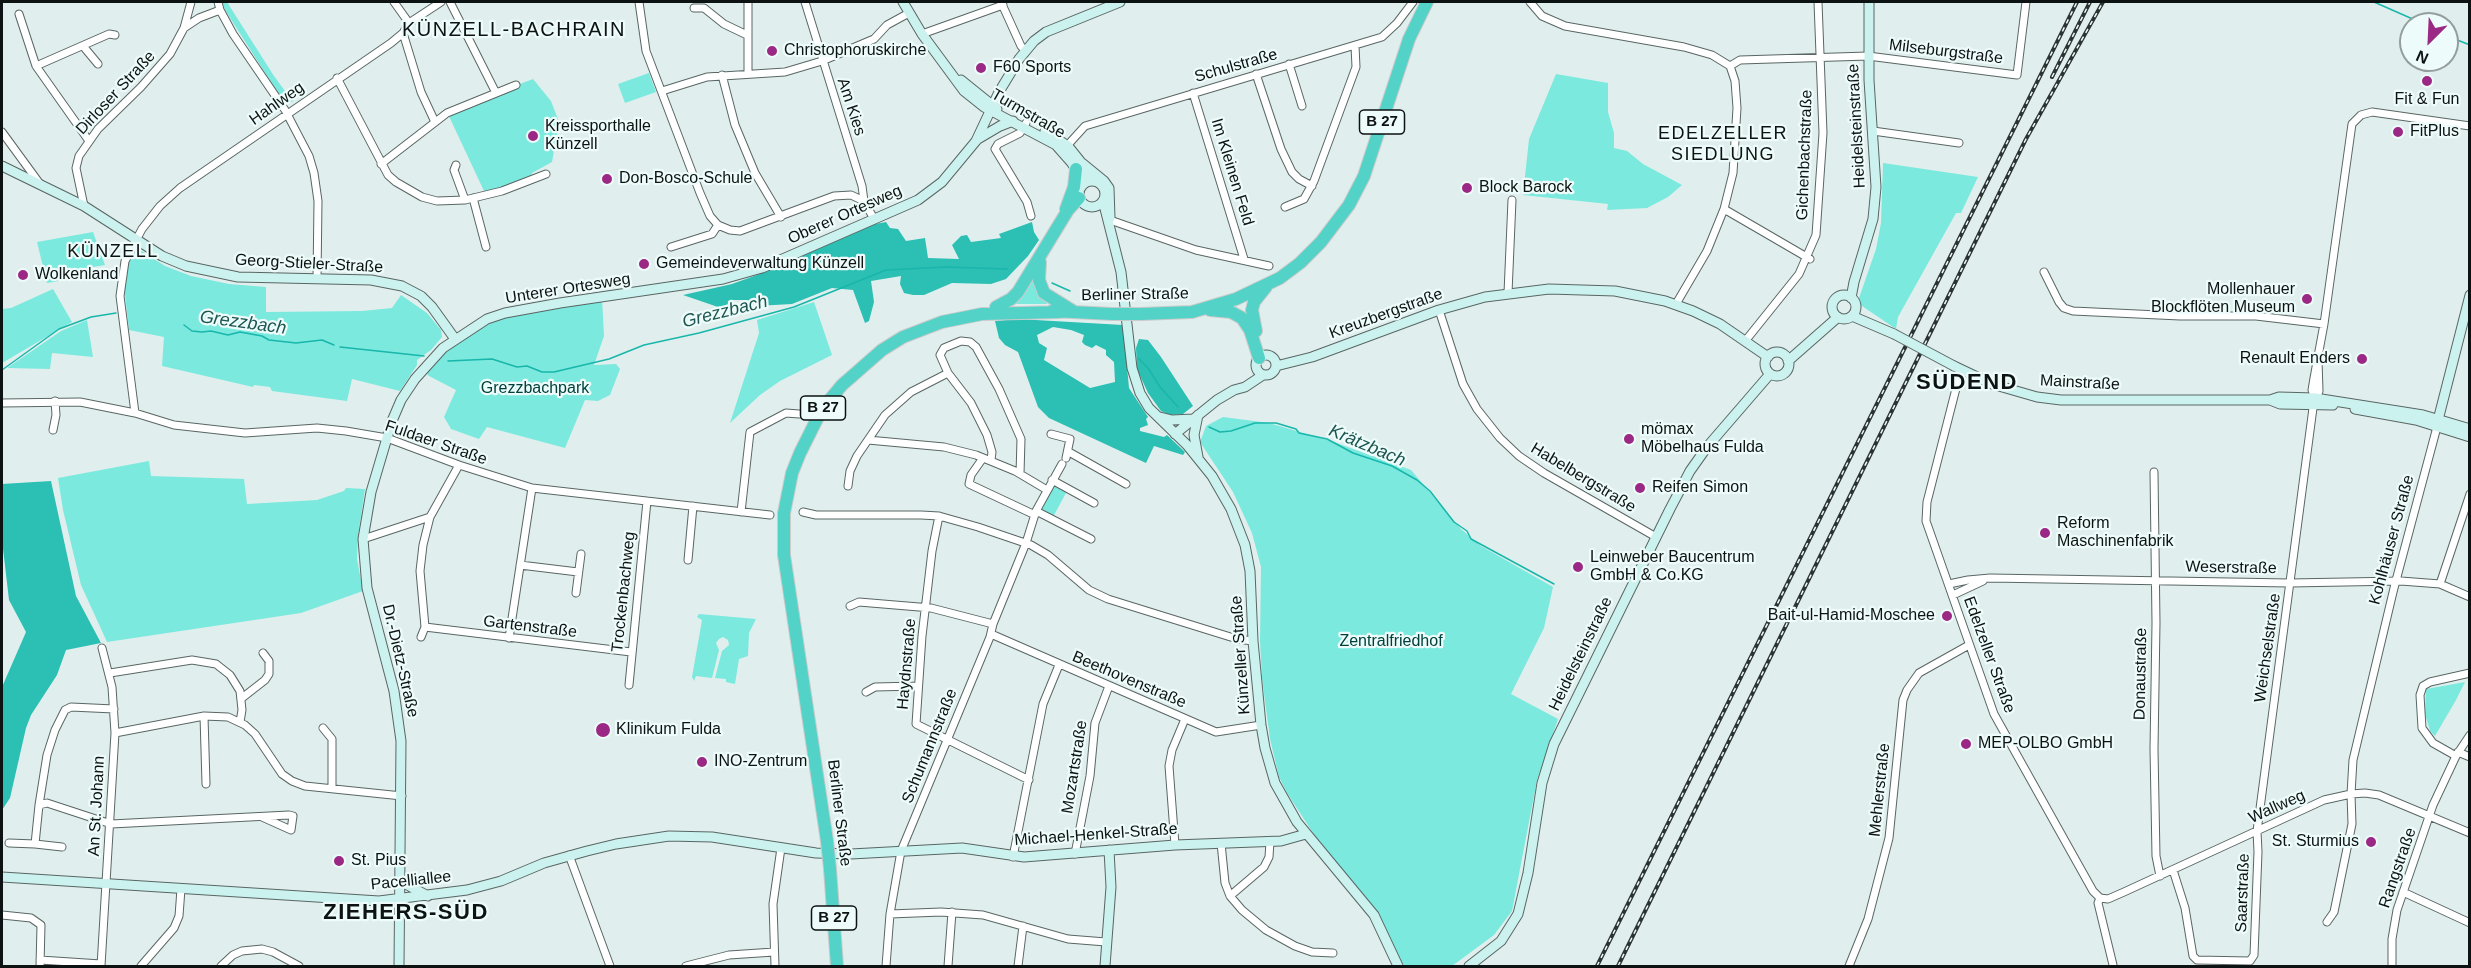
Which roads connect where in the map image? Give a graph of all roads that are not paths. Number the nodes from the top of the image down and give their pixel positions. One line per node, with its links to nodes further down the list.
1 (190, 2): 23 (street, Dirloser Straße)
2 (218, 2): 19 (street)
3 (394, 2): 22 (street)
4 (441, 2): 22 (street)
5 (450, 2): 44 (street)
6 (636, 2): 43 (street)
7 (748, 2): 27 (street)
8 (805, 2): 33 (street, Am Kies)
9 (903, 2): 20 (main road, Turmstraße)
10 (1120, 2): 30 (main road)
11 (1413, 2): 29 (street, Schulstraße)
12 (1426, 2): 92 (highway, Berliner Straße / B 27)
13 (1530, 2): 37 (street)
14 (1818, 2): 32 (street, Gichenbachstraße)
15 (1869, 2): 31 (main road, Heidelsteinstraße)
16 (2026, 2): 31 (street, Milseburgstraße)
17 (1002, 3): 25 (street); 30 (street)
18 (694, 8): 27 (street)
19 (220, 10): 23 (street); 48 (street)
20 (909, 13): 25 (main road, Turmstraße); 33 (street)
21 (18, 14): 36 (street)
22 (408, 23): 24 (street, Hahlweg)
23 (184, 28): 55 (street, Dirloser Straße)
24 (403, 33): 41 (street, Hahlweg); 50 (street)
25 (922, 34): 47 (main road, Turmstraße)
26 (116, 35): 28 (street)
27 (747, 35): 38 (street)
28 (83, 46): 34 (street); 36 (street)
29 (1355, 46): 35 (street, Schulstraße); 67 (street)
30 (1025, 50): 47 (main road, Oberer Ortesweg)
31 (1868, 56): 32 (street); 54 (main road, Heidelsteinstraße)
32 (1819, 57): 37 (street); 87 (street, Gichenbachstraße)
33 (822, 61): 38 (street); 70 (street, Am Kies)
34 (98, 64)
35 (1289, 64): 39 (street, Schulstraße); 46 (street)
36 (36, 66): 55 (street)
37 (1730, 66): 75 (street)
38 (748, 74): 40 (street)
39 (1256, 74): 45 (street, Schulstraße); 67 (street)
40 (722, 75): 43 (street); 77 (street)
41 (337, 78): 48 (street, Hahlweg); 59 (street)
42 (516, 85): 44 (street)
43 (662, 91): 80 (street)
44 (496, 93): 50 (street)
45 (1193, 93): 58 (street, Schulstraße); 88 (street, Im Kleinen Feld)
46 (1302, 106)
47 (992, 108): 49 (main road, Turmstraße); 51 (main road, Turmstraße); 56 (main road, Oberer Ortesweg)
48 (287, 113): 83 (street, Hahlweg); 91 (street)
49 (1013, 121): 51 (main road, Turmstraße); 56 (main road)
50 (435, 122): 59 (street)
51 (1025, 124): 58 (main road, Turmstraße); 76 (street)
52 (2469, 126): 105 (street, Weichselstraße)
53 (2, 132): 65 (street)
54 (1873, 132): 57 (street); 96 (main road, Heidelsteinstraße)
55 (89, 141): 73 (street, Dirloser Straße)
56 (976, 141): 78 (main road, Oberer Ortesweg)
57 (1959, 142)
58 (1065, 148): 61 (main road, Turmstraße)
59 (381, 165): 68 (street)
60 (456, 165): 68 (street)
61 (1078, 165): 64 (main road, Turmstraße); 66 (main road, Turmstraße); 79 (highway); 82 (main road)
62 (2, 166): 65 (main road, Georg-Stieler-Straße)
63 (546, 174): 68 (street)
64 (1092, 181): 66 (main road); 71 (main road)
65 (40, 184): 73 (main road, Georg-Stieler-Straße)
66 (1082, 185): 72 (main road)
67 (1312, 186): 74 (street)
68 (469, 199): 84 (street)
69 (1512, 200): 94 (street)
70 (864, 201): 77 (street); 78 (street, Am Kies)
71 (1104, 201): 72 (main road); 82 (main road)
72 (1085, 203): 79 (highway); 82 (main road)
73 (84, 206): 83 (main road, Georg-Stieler-Straße)
74 (1285, 207)
75 (1724, 209): 87 (street); 97 (street)
76 (1031, 216)
77 (781, 217): 80 (street)
78 (874, 219): 93 (main road, Oberer Ortesweg)
79 (1062, 222): 86 (highway)
80 (718, 225): 85 (street)
81 (1124, 226): 82 (street); 82 (street); 88 (street)
82 (1111, 227): 120 (main road, Künzeller Straße)
83 (136, 238): 91 (main road, Georg-Stieler-Straße); 118 (street, Hahlweg)
84 (486, 247)
85 (671, 247)
86 (1040, 258): 98 (highway); 102 (highway)
87 (1809, 258): 107 (street, Gichenbachstraße)
88 (1244, 259): 89 (street)
89 (1269, 266)
90 (2044, 272): 105 (street)
91 (317, 279): 106 (main road, Georg-Stieler-Straße)
92 (1269, 284): 99 (highway, Berliner Straße / B 27); 110 (highway)
93 (671, 288): 106 (main road, Unterer Ortesweg)
94 (1508, 293): 97 (main road, Kreuzbergstraße); 100 (main road, Kreuzbergstraße)
95 (2469, 295): 122 (main road, Kohlhäuser Straße)
96 (1848, 297): 103 (main road); 104 (main road)
97 (1677, 304): 107 (main road, Kreuzbergstraße)
98 (996, 307): 101 (highway, Berliner Straße / B 27); 181 (highway, Berliner Straße / B 27)
99 (1203, 310): 102 (highway, Berliner Straße / B 27, bridge); 110 (highway)
100 (1439, 310): 111 (main road, Kreuzbergstraße); 151 (street, Habelbergstraße)
101 (1060, 312): 102 (highway, Berliner Straße / B 27); 181 (highway, Berliner Straße / B 27)
102 (1076, 313)
103 (1854, 313): 104 (main road); 112 (main road, Mainstraße, bridge)
104 (1836, 314): 109 (main road)
105 (2324, 324): 116 (street, Weichselstraße)
106 (455, 339): 128 (main road, Unterer Ortesweg)
107 (1746, 340): 108 (main road, Kreuzbergstraße)
108 (1768, 357): 109 (main road); 114 (main road)
109 (1786, 359): 114 (main road)
110 (1261, 364): 111 (main road); 111 (main road, Kreuzbergstraße); 121 (main road, Kreuzbergstraße)
111 (1276, 366)
112 (1957, 367): 116 (main road, Mainstraße); 164 (street, Edelzeller Straße)
113 (948, 373): 129 (street); 132 (street); 135 (street)
114 (1770, 374): 151 (main road, Heidelsteinstraße)
115 (55, 401): 117 (street, Fuldaer Straße); 118 (street, Fuldaer Straße); 124 (street)
116 (2314, 401): 122 (main road, Mainstraße); 162 (street, Weichselstraße)
117 (2, 403)
118 (135, 413): 128 (street, Fuldaer Straße)
119 (800, 414): 145 (street)
120 (1158, 417): 121 (main road); 126 (main road, Künzeller Straße)
121 (1196, 417): 126 (main road, Kreuzbergstraße); 130 (main road)
122 (2438, 423): 123 (main road, Mainstraße); 127 (main road, Mainstraße); 161 (street, Kohlhäuser Straße)
123 (2469, 429)
124 (53, 430)
125 (1051, 434): 131 (street)
126 (1175, 434): 130 (main road, Künzeller Straße)
127 (2469, 437)
128 (387, 438): 133 (street, Fuldaer Straße); 152 (main road, Dr.-Dietz-Straße)
129 (868, 440): 132 (street); 138 (street)
130 (1197, 457): 175 (main road, Künzeller Straße)
131 (1065, 458): 136 (street, Schumannstraße); 137 (street)
132 (987, 459): 135 (street); 147 (street)
133 (459, 465): 139 (street, Fuldaer Straße); 150 (street)
134 (2154, 472): 160 (street, Donaustraße)
135 (1020, 474): 140 (street)
136 (1053, 480): 140 (street, Schumannstraße); 143 (street)
137 (1126, 484)
138 (848, 486)
139 (532, 488): 142 (street, Fuldaer Straße); 157 (street)
140 (1047, 490): 147 (street, Schumannstraße)
141 (2469, 494): 163 (street)
142 (647, 501): 144 (street, Fuldaer Straße); 178 (street, Trockenbachweg)
143 (1094, 503)
144 (693, 507): 145 (street, Fuldaer Straße); 156 (street)
145 (741, 512): 148 (street, Fuldaer Straße)
146 (803, 512): 149 (street)
147 (1036, 513): 153 (street); 154 (street, Schumannstraße)
148 (770, 515)
149 (939, 516): 154 (street); 169 (street, Haydnstraße)
150 (430, 517): 152 (street); 171 (street)
151 (1656, 537): 261 (main road, Heidelsteinstraße)
152 (363, 539): 204 (main road, Dr.-Dietz-Straße)
153 (1091, 539)
154 (1026, 543): 170 (street, Schumannstraße); 175 (street)
155 (581, 554): 158 (street)
156 (688, 560)
157 (520, 565): 158 (street); 174 (street)
158 (578, 572): 165 (street)
159 (1990, 579): 160 (street, Weserstraße); 164 (street, Weserstraße); 166 (street, Weserstraße)
160 (2156, 580): 162 (street, Weserstraße); 226 (street, Donaustraße)
161 (2396, 582): 162 (street, Weserstraße); 163 (street, Weserstraße); 203 (street, Kohlhäuser Straße)
162 (2290, 583): 209 (street, Weichselstraße)
163 (2440, 584): 167 (street, Weserstraße)
164 (1949, 585): 166 (street, Edelzeller Straße)
165 (576, 593)
166 (1953, 595): 176 (street, Edelzeller Straße)
167 (2469, 597)
168 (850, 606): 169 (street)
169 (925, 608): 170 (street); 185 (street, Haydnstraße)
170 (993, 624): 172 (street, Schumannstraße)
171 (425, 627): 173 (street); 174 (street, Gartenstraße)
172 (991, 634): 180 (street, Beethovenstraße); 197 (street, Schumannstraße)
173 (421, 637)
174 (509, 638): 178 (street, Gartenstraße)
175 (1253, 641): 193 (main road, Künzeller Straße)
176 (1969, 645): 234 (street, Edelzeller Straße); 262 (street, Mehlerstraße)
177 (102, 648): 182 (street, An St. Johann)
178 (632, 652): 184 (street, Trockenbachweg)
179 (263, 653): 188 (street)
180 (1059, 665): 186 (street, Beethovenstraße); 200 (street)
181 (800, 666): 255 (highway, Berliner Straße / B 27, bridge)
182 (110, 673): 188 (street); 189 (street, An St. Johann)
183 (2469, 674): 198 (street)
184 (628, 685)
185 (917, 686): 187 (street); 197 (street, Haydnstraße)
186 (1109, 686): 191 (street, Beethovenstraße); 222 (street, Mozartstraße)
187 (866, 692)
188 (242, 698): 192 (street)
189 (114, 709): 195 (street, An St. Johann); 205 (street)
190 (204, 716): 192 (street); 195 (street); 201 (street)
191 (1185, 719): 193 (street, Beethovenstraße); 216 (street)
192 (240, 722): 202 (street)
193 (1261, 725): 211 (main road, Künzeller Straße)
194 (323, 728): 202 (street)
195 (115, 733): 208 (street, An St. Johann)
196 (2469, 735): 198 (street, Rangstraße)
197 (946, 739): 200 (street, Haydnstraße); 220 (street, Schumannstraße)
198 (2457, 754): 199 (street); 206 (street, Rangstraße)
199 (2469, 757)
200 (1029, 780): 224 (street)
201 (206, 784)
202 (332, 788): 204 (street)
203 (2351, 794): 206 (street, Wallweg); 209 (street, Wallweg); 239 (street, Kohlhäuser Straße)
204 (402, 796): 228 (main road, Dr.-Dietz-Straße)
205 (39, 805): 208 (street); 215 (street)
206 (2430, 816): 210 (street, Wallweg); 231 (street, Rangstraße)
207 (262, 817): 208 (street)
208 (111, 824): 229 (street, An St. Johann)
209 (2257, 831): 225 (street, Wallweg); 225 (street, Saarstraße)
210 (2469, 833)
211 (1306, 834): 212 (main road, Michael-Henkel-Straße); 260 (main road, Künzeller Straße)
212 (1270, 842): 214 (main road, Michael-Henkel-Straße); 233 (street)
213 (9, 843): 215 (street)
214 (1221, 843): 216 (main road, Michael-Henkel-Straße); 233 (street)
215 (35, 844): 217 (street)
216 (1175, 845): 219 (main road, Michael-Henkel-Straße)
217 (62, 847)
218 (781, 848): 221 (main road, Pacelliallee); 223 (main road, Pacelliallee); 243 (street)
219 (1109, 850): 222 (main road, Michael-Henkel-Straße); 242 (main road)
220 (901, 851): 221 (main road, Michael-Henkel-Straße); 224 (main road, Michael-Henkel-Straße); 237 (street, Schumannstraße)
221 (816, 853)
222 (1076, 854): 224 (main road, Michael-Henkel-Straße)
223 (570, 855): 232 (main road, Pacelliallee); 252 (street)
224 (1013, 857)
225 (2173, 870): 226 (street, Wallweg)
226 (2160, 876): 234 (street, Wallweg)
227 (2, 877): 229 (main road, Pacelliallee)
228 (398, 880): 232 (main road); 235 (main road, Dr.-Dietz-Straße)
229 (106, 884): 230 (main road, Pacelliallee); 246 (street, An St. Johann)
230 (182, 889): 235 (main road, Pacelliallee); 248 (street)
231 (2403, 892): 240 (street); 263 (street, Rangstraße)
232 (430, 896): 235 (main road, Pacelliallee)
233 (1230, 896): 244 (street)
234 (2100, 898): 247 (street, Edelzeller Straße)
235 (398, 900): 251 (main road, Dr.-Dietz-Straße)
236 (952, 912): 237 (street); 241 (street); 257 (street)
237 (890, 914): 256 (street, Schumannstraße)
238 (2, 915): 245 (street)
239 (2327, 922)
240 (2469, 923)
241 (1023, 926): 242 (street); 258 (street)
242 (1106, 942): 259 (main road)
243 (774, 952): 253 (street); 254 (street)
244 (1333, 954)
245 (40, 963): 246 (street)
246 (101, 965)
247 (2112, 965)
248 (141, 966)
249 (220, 966): 250 (street)
250 (299, 966)
251 (399, 966)
252 (610, 966)
253 (686, 966)
254 (775, 966)
255 (837, 966)
256 (886, 966)
257 (948, 966)
258 (1018, 966)
259 (1104, 966)
260 (1398, 966)
261 (1469, 966)
262 (1849, 966)
263 (2392, 966)

